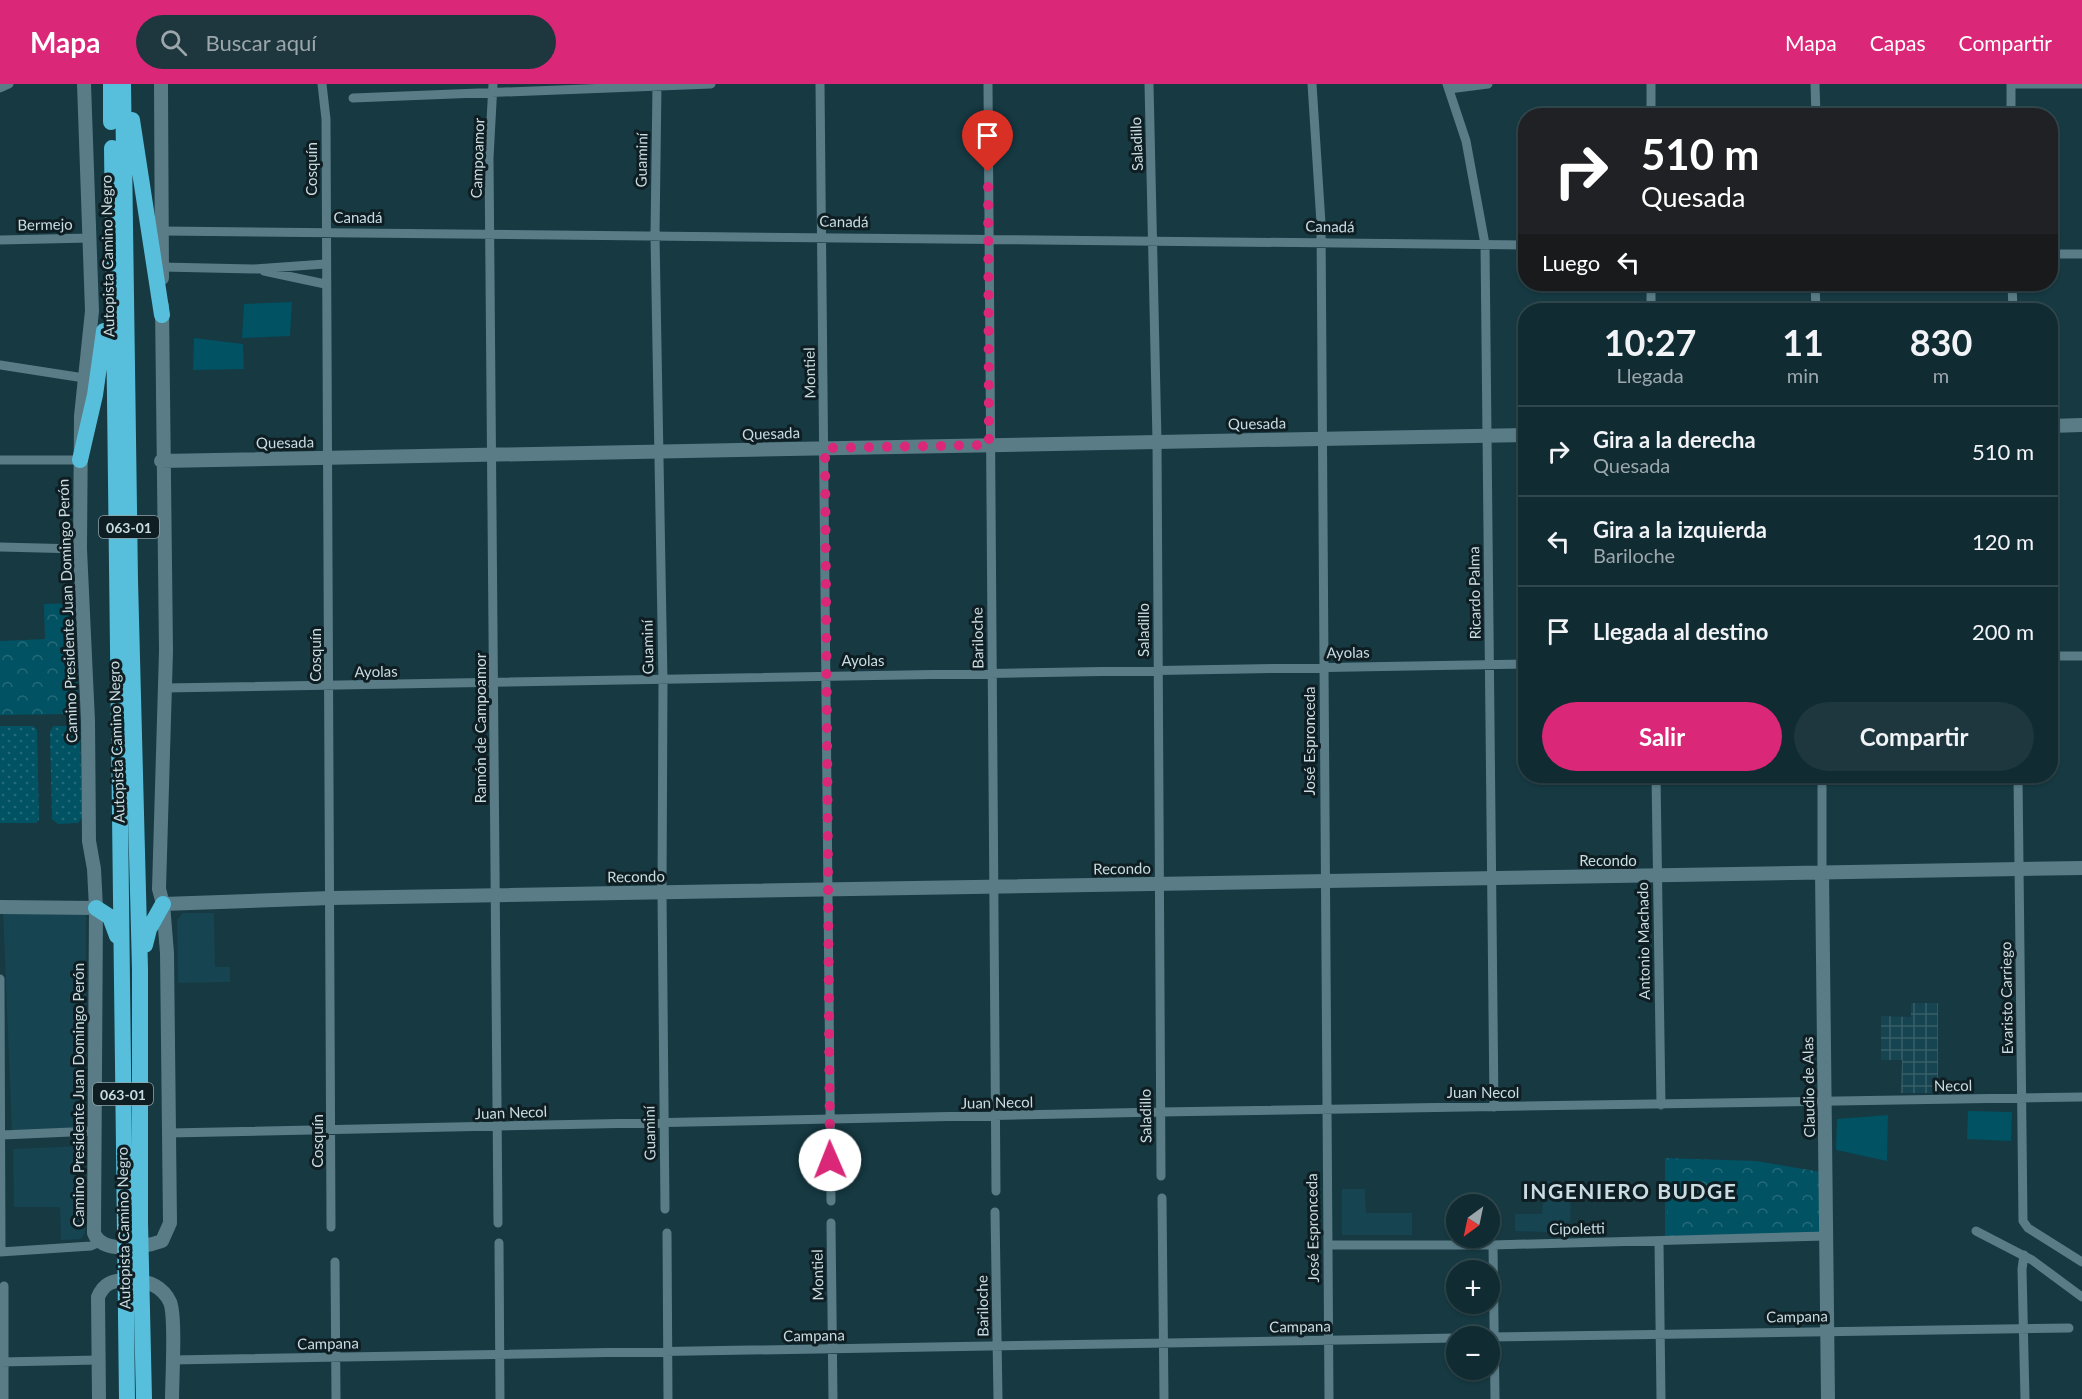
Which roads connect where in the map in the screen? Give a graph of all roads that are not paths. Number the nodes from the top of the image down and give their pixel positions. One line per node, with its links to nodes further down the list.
1 (9, 84): 20 (street)
2 (84, 84): 32 (street, Camino Presidente Juan Domingo Perón)
3 (111, 84): 26 (highway, Autopista Camino Negro / 063-01)
4 (123, 84): 95 (highway, Autopista Camino Negro / 063-01)
5 (130, 84): 45 (highway)
6 (161, 84): 27 (street, Camino Presidente Juan Domingo Perón)
7 (322, 84): 28 (street, Cosquín)
8 (711, 84): 18 (street)
9 (820, 84): 31 (street, Montiel)
10 (987, 84): 35 (street, Bariloche)
11 (1149, 84): 33 (street, Saladillo)
12 (1312, 84): 36 (street, José Espronceda)
13 (1488, 84): 19 (street)
14 (1651, 84): 23 (street)
15 (1815, 84): 24 (street)
16 (2011, 84): 17 (street); 25 (street)
17 (2082, 84)
18 (657, 85): 21 (street); 30 (street, Guaminí)
19 (1448, 87): 37 (street, Ricardo Palma)
20 (0, 88)
21 (493, 88): 22 (street); 29 (street, Campoamor)
22 (353, 98)
23 (1651, 108)
24 (1816, 108)
25 (2011, 108)
26 (112, 228): 60 (highway); 94 (highway, Autopista Camino Negro / 063-01)
27 (162, 231): 28 (street, Canadá); 42 (street, Camino Presidente Juan Domingo Perón)
28 (326, 232): 29 (street, Canadá); 41 (street, Cosquín)
29 (490, 232): 30 (street, Canadá); 57 (street, Ramón de Campoamor)
30 (655, 236): 31 (street, Canadá); 56 (street, Guaminí)
31 (822, 236): 35 (street, Canadá); 55 (street, Montiel)
32 (91, 238): 34 (street, Bermejo); 47 (street, Camino Presidente Juan Domingo Perón)
33 (1154, 239): 35 (street, Canadá); 36 (street, Canadá); 53 (street, Saladillo)
34 (0, 240)
35 (988, 240): 54 (street, Bariloche)
36 (1321, 241): 37 (street, Canadá); 52 (street, José Espronceda)
37 (1485, 244): 38 (street, Canadá); 50 (street, Ricardo Palma)
38 (1518, 245)
39 (2058, 254): 40 (street)
40 (2082, 254)
41 (325, 264): 43 (street); 44 (street, Cosquín)
42 (162, 267): 43 (street); 45 (street, Camino Presidente Juan Domingo Perón)
43 (253, 269): 44 (street)
44 (325, 284): 58 (street, Cosquín)
45 (162, 315): 61 (street, Camino Presidente Juan Domingo Perón)
46 (0, 365): 47 (street)
47 (84, 378): 60 (street, Camino Presidente Juan Domingo Perón)
48 (2082, 425): 49 (street)
49 (2058, 426)
50 (1486, 435): 51 (street, Quesada); 52 (street, Quesada); 66 (street, Ricardo Palma)
51 (1518, 435)
52 (1320, 439): 53 (street, Quesada); 68 (street, José Espronceda)
53 (1157, 441): 54 (street, Quesada); 69 (street, Saladillo)
54 (989, 445): 55 (street, Quesada); 71 (street, Bariloche)
55 (825, 448): 56 (street, Quesada); 70 (street, Montiel)
56 (658, 453): 57 (street, Quesada); 72 (street, Guaminí)
57 (494, 454): 58 (street, Quesada); 73 (street, Ramón de Campoamor)
58 (328, 458): 61 (street, Quesada); 74 (street, Cosquín)
59 (0, 460): 60 (street)
60 (80, 460): 63 (street, Camino Presidente Juan Domingo Perón)
61 (161, 460): 75 (street, Camino Presidente Juan Domingo Perón)
62 (0, 548): 63 (street)
63 (80, 549): 93 (street, Camino Presidente Juan Domingo Perón)
64 (2058, 656): 65 (street)
65 (2082, 656)
66 (1490, 664): 67 (street, Ayolas); 68 (street, Ayolas); 83 (street, Ricardo Palma)
67 (1518, 664)
68 (1324, 668): 69 (street, Ayolas); 84 (street, José Espronceda)
69 (1159, 672): 71 (street, Ayolas); 85 (street, Saladillo)
70 (826, 675): 71 (street, Ayolas); 72 (street, Ayolas); 87 (street, Montiel)
71 (992, 675): 86 (street, Bariloche)
72 (663, 681): 73 (street, Ayolas); 88 (street, Guaminí)
73 (495, 684): 74 (street, Ayolas); 89 (street, Ramón de Campoamor)
74 (330, 687): 75 (street, Ayolas); 90 (street, Cosquín)
75 (164, 688): 91 (street, Camino Presidente Juan Domingo Perón)
76 (1656, 783): 82 (street, Antonio Machado)
77 (1822, 783): 81 (street, Claudio de Alas)
78 (2018, 783): 79 (street, Evaristo Carriego)
79 (2019, 868): 80 (street, Recondo); 81 (street, Recondo); 98 (street, Evaristo Carriego)
80 (2082, 868)
81 (1822, 872): 82 (street, Recondo); 99 (street, Claudio de Alas)
82 (1657, 876): 83 (street, Recondo); 100 (street, Antonio Machado)
83 (1490, 877): 84 (street, Recondo); 101 (street, Ricardo Palma)
84 (1325, 882): 85 (street, Recondo); 102 (street, José Espronceda)
85 (1159, 884): 86 (street, Recondo); 103 (street, Saladillo)
86 (992, 888): 87 (street, Recondo); 104 (street, Bariloche)
87 (829, 889): 88 (street, Recondo); 105 (street, Montiel)
88 (662, 893): 89 (street, Recondo); 106 (street, Guaminí)
89 (496, 895): 90 (street, Recondo); 107 (street, Ramón de Campoamor)
90 (330, 898): 91 (street, Recondo); 108 (street, Cosquín)
91 (163, 904): 95 (highway); 110 (street, Camino Presidente Juan Domingo Perón)
92 (0, 907): 93 (street)
93 (96, 908): 94 (highway); 109 (street, Camino Presidente Juan Domingo Perón)
94 (123, 965): 118 (highway, Autopista Camino Negro / 063-01)
95 (140, 969): 118 (highway, Autopista Camino Negro / 063-01)
96 (0, 979): 111 (street)
97 (2082, 1097): 98 (street, Necol)
98 (2022, 1098): 99 (street, Necol); 135 (street, Evaristo Carriego)
99 (1826, 1103): 100 (street, Juan Necol); 124 (street, Claudio de Alas)
100 (1661, 1105): 101 (street, Juan Necol)
101 (1494, 1107): 102 (street, Juan Necol)
102 (1327, 1109): 103 (street, Juan Necol); 128 (street, José Espronceda)
103 (1160, 1112): 104 (street, Juan Necol); 112 (street, Saladillo)
104 (995, 1117): 105 (street, Juan Necol); 113 (street, Bariloche)
105 (829, 1120): 106 (street, Juan Necol); 115 (street, Montiel)
106 (664, 1122): 107 (street, Juan Necol); 116 (street, Guaminí)
107 (496, 1127): 108 (street, Juan Necol); 119 (street, Ramón de Campoamor)
108 (332, 1130): 110 (street, Juan Necol); 121 (street, Cosquín)
109 (94, 1131): 111 (street); 125 (street, Camino Presidente Juan Domingo Perón)
110 (169, 1133): 125 (street, Camino Presidente Juan Domingo Perón)
111 (1, 1140): 132 (street)
112 (1161, 1176)
113 (996, 1191)
114 (1162, 1198): 147 (street)
115 (831, 1201)
116 (665, 1209)
117 (995, 1212): 148 (street, Bariloche)
118 (132, 1222): 137 (highway, Autopista Camino Negro / 063-01)
119 (498, 1223)
120 (831, 1223): 149 (street, Montiel)
121 (331, 1227)
122 (1976, 1231): 133 (street)
123 (667, 1233): 150 (street)
124 (1826, 1236): 126 (street, Cipoletti); 142 (street, Claudio de Alas)
125 (100, 1242): 132 (street)
126 (1659, 1242): 130 (street, Cipoletti); 143 (street)
127 (499, 1243): 151 (street)
128 (1328, 1245): 129 (street, Cipoletti); 146 (street, José Espronceda)
129 (1446, 1245)
130 (1500, 1245)
131 (1493, 1248): 139 (street)
132 (1, 1252)
133 (2024, 1255): 138 (street); 140 (street)
134 (335, 1262): 152 (street)
135 (2082, 1262)
136 (4, 1286): 155 (street)
137 (134, 1293): 159 (highway, Autopista Camino Negro / 063-01); 160 (highway, Autopista Camino Negro / 063-01)
138 (2082, 1297)
139 (1492, 1326)
140 (2024, 1326): 141 (street, Campana); 142 (street, Campana); 172 (street)
141 (2069, 1328)
142 (1827, 1331): 143 (street, Campana); 171 (street, Claudio de Alas)
143 (1660, 1334): 144 (street, Campana); 170 (street)
144 (1500, 1337)
145 (1446, 1338): 146 (street, Campana)
146 (1329, 1341): 147 (street, Campana); 168 (street, José Espronceda)
147 (1163, 1344): 148 (street, Campana); 167 (street)
148 (997, 1346): 149 (street, Campana); 166 (street, Bariloche)
149 (833, 1350): 150 (street, Campana); 165 (street, Montiel)
150 (668, 1353): 151 (street, Campana); 164 (street)
151 (500, 1356): 152 (street, Campana); 163 (street)
152 (336, 1358): 154 (street, Campana); 162 (street)
153 (98, 1360): 154 (street); 155 (street); 158 (street)
154 (172, 1360): 161 (street)
155 (2, 1362): 157 (street)
156 (1494, 1380): 169 (street)
157 (4, 1399)
158 (99, 1399)
159 (127, 1399)
160 (144, 1399)
161 (172, 1399)
162 (336, 1399)
163 (500, 1399)
164 (669, 1399)
165 (833, 1399)
166 (998, 1399)
167 (1164, 1399)
168 (1329, 1399)
169 (1495, 1399)
170 (1661, 1399)
171 (1828, 1399)
172 (2025, 1399)

